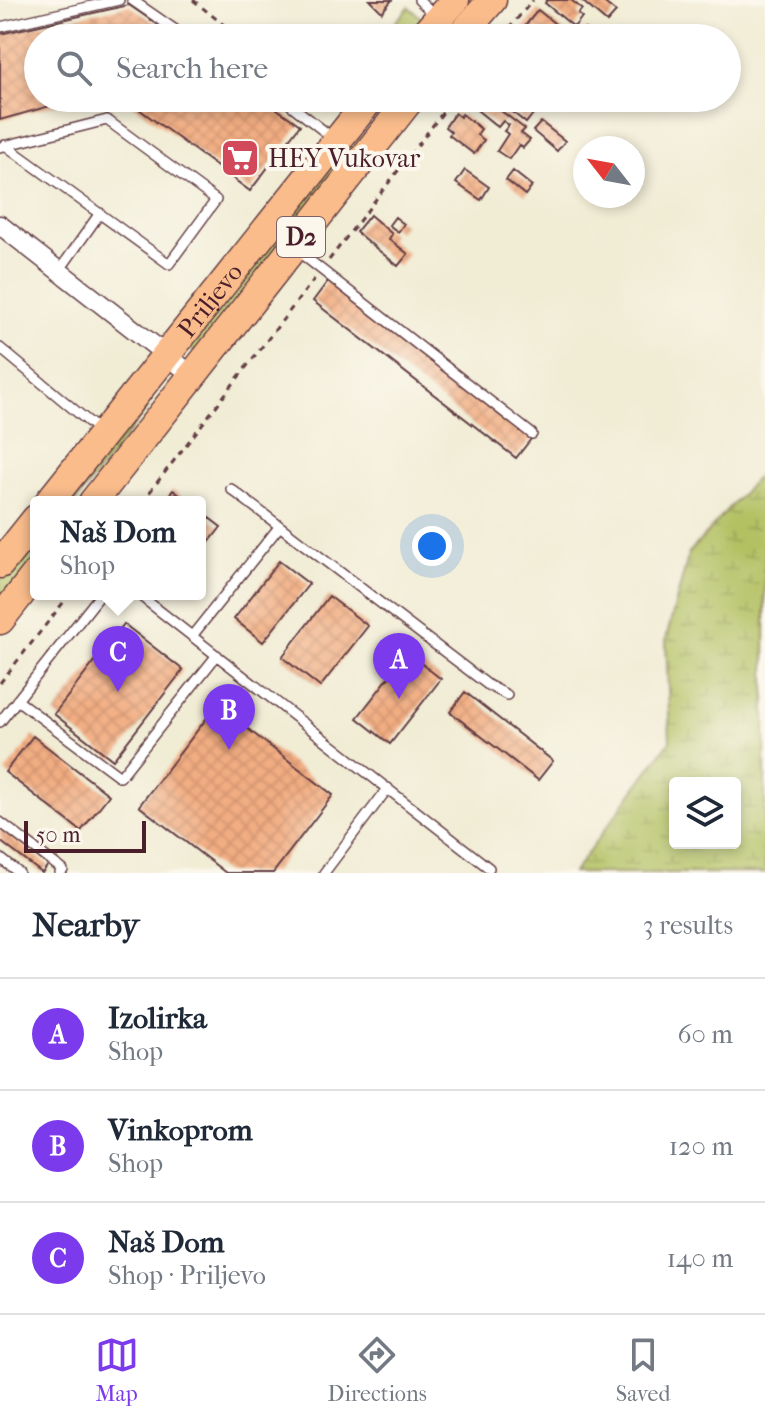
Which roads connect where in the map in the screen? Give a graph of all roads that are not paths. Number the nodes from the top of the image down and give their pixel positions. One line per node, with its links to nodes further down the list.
1 (119, 0): 6 (lane)
2 (132, 0): 4 (lane)
3 (492, 0): 5 (main road)
4 (167, 24)
5 (471, 24)
6 (0, 27)
7 (300, 112): 10 (lane)
8 (360, 112): 10 (main road, Priljevo / D2)
9 (400, 112): 14 (main road, Priljevo / D2)
10 (336, 141): 17 (main road, Priljevo / D2)
11 (3, 146): 12 (lane); 12 (lane)
12 (100, 213): 15 (lane)
13 (0, 225): 15 (street)
14 (293, 247): 18 (main road, Priljevo / D2); 20 (lane)
15 (59, 271): 17 (street)
16 (0, 348): 19 (lane)
17 (166, 355): 18 (street); 19 (main road, Priljevo / D2)
18 (192, 375): 23 (main road, Priljevo / D2)
19 (103, 434): 22 (main road, Priljevo / D2)
20 (532, 434)
21 (231, 489): 25 (lane)
22 (54, 496)
23 (98, 496)
24 (30, 526): 26 (main road)
25 (279, 527): 31 (lane); 33 (lane)
26 (0, 564)
27 (30, 582): 30 (main road)
28 (96, 600): 34 (lane)
29 (146, 600): 31 (lane)
30 (0, 620)
31 (192, 636): 32 (lane)
32 (217, 655): 34 (lane); 36 (lane)
33 (507, 695)
34 (17, 700): 35 (lane)
35 (0, 722)
36 (388, 788): 39 (lane); 42 (lane)
37 (0, 822): 41 (lane)
38 (0, 858): 40 (lane)
39 (489, 868)
40 (19, 873)
41 (60, 873)
42 (324, 873)

